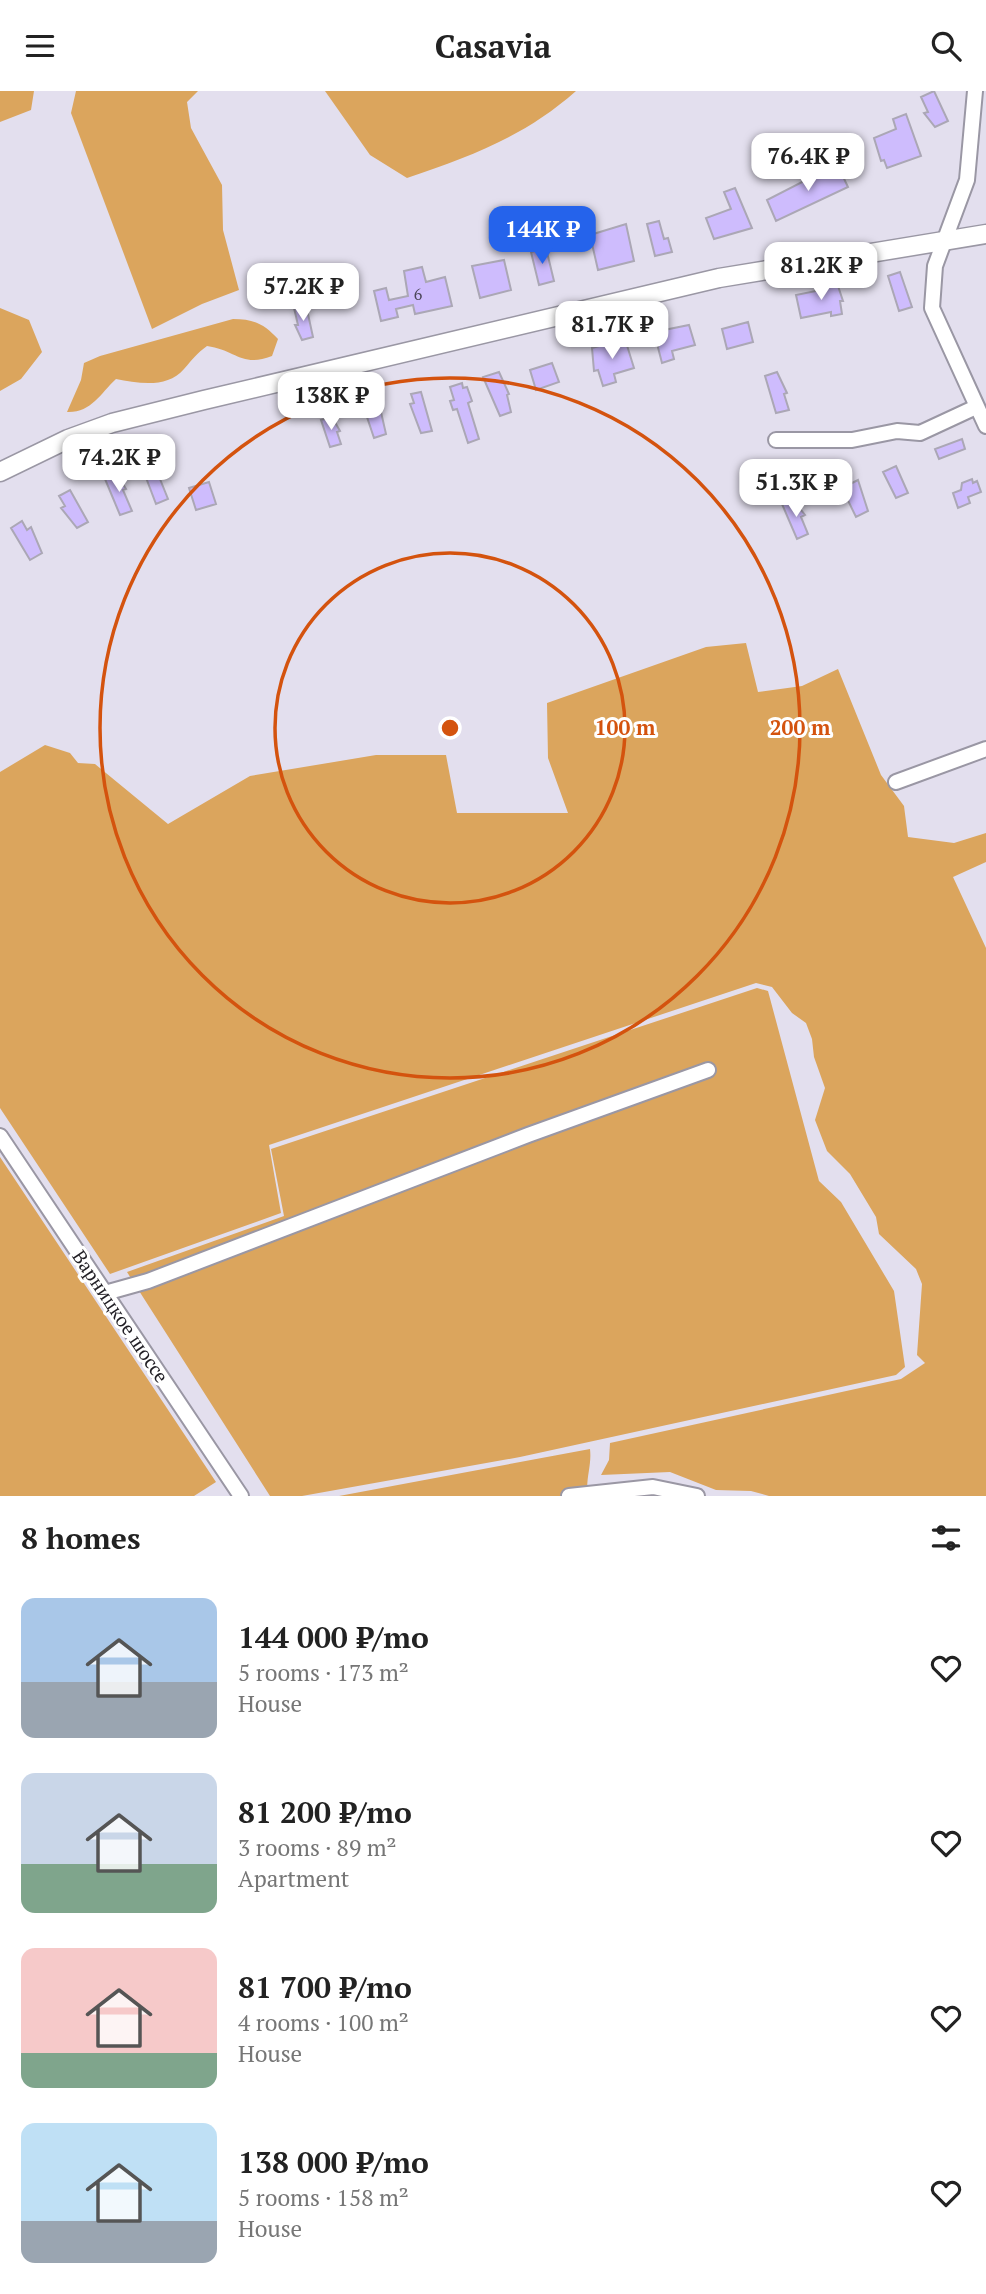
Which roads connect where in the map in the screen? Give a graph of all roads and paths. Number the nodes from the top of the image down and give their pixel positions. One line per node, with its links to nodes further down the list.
1 (975, 91): 3 (street)
2 (986, 233): 3 (main road)
3 (944, 240): 4 (street); 7 (main road)
4 (976, 407): 5 (street); 6 (street)
5 (986, 426)
6 (776, 440)
7 (0, 472)
8 (986, 749): 9 (street)
9 (896, 782)
10 (708, 1070): 12 (street)
11 (0, 1136): 12 (street, Варницкое шоссе)
12 (105, 1293): 13 (street, Варницкое шоссе)
13 (241, 1496)
14 (569, 1496): 15 (street)
15 (697, 1496)

